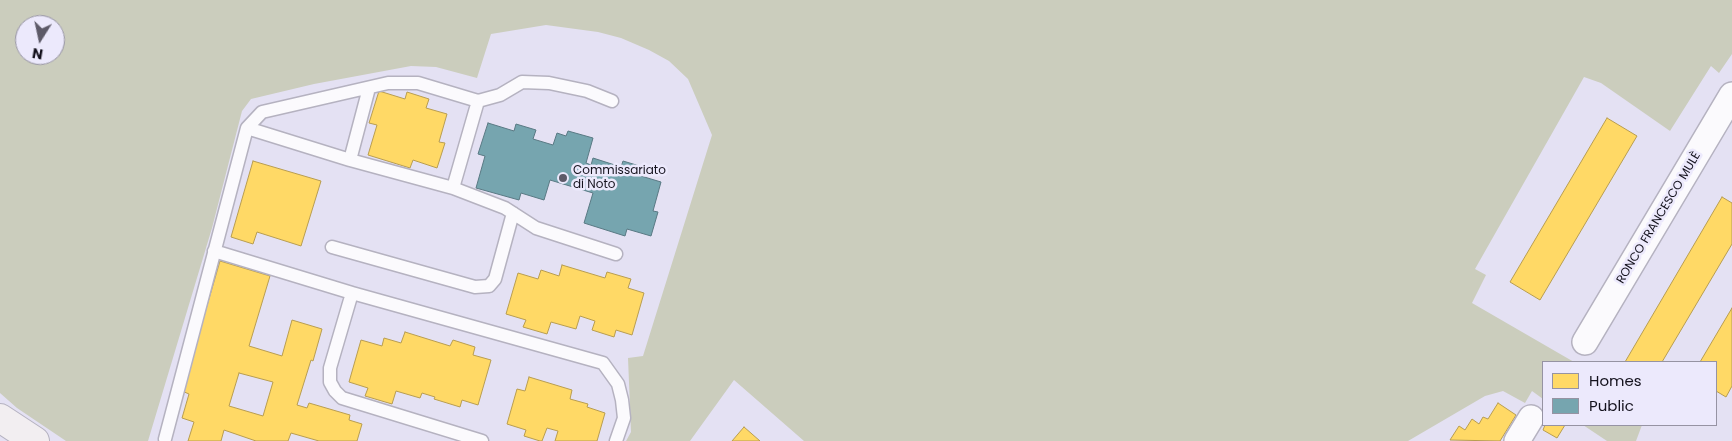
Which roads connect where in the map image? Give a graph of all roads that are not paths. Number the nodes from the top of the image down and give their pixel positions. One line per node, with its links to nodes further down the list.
1 (368, 88): 3 (lane); 5 (lane); 6 (lane)
2 (1732, 94): 13 (street, RONCO FRANCESCO MULÈ)
3 (478, 101): 4 (lane); 7 (lane)
4 (612, 101)
5 (247, 128): 6 (lane); 10 (lane)
6 (350, 160): 7 (lane)
7 (453, 188): 8 (lane)
8 (512, 213): 9 (lane); 11 (lane)
9 (332, 246)
10 (214, 251): 12 (lane); 17 (lane)
11 (616, 254)
12 (352, 293): 16 (lane); 20 (lane)
13 (1585, 342)
14 (0, 418): 18 (street)
15 (1532, 418): 21 (street)
16 (455, 437): 19 (lane)
17 (165, 439)
18 (35, 441)
19 (482, 441)
20 (616, 441)
21 (1517, 441)

